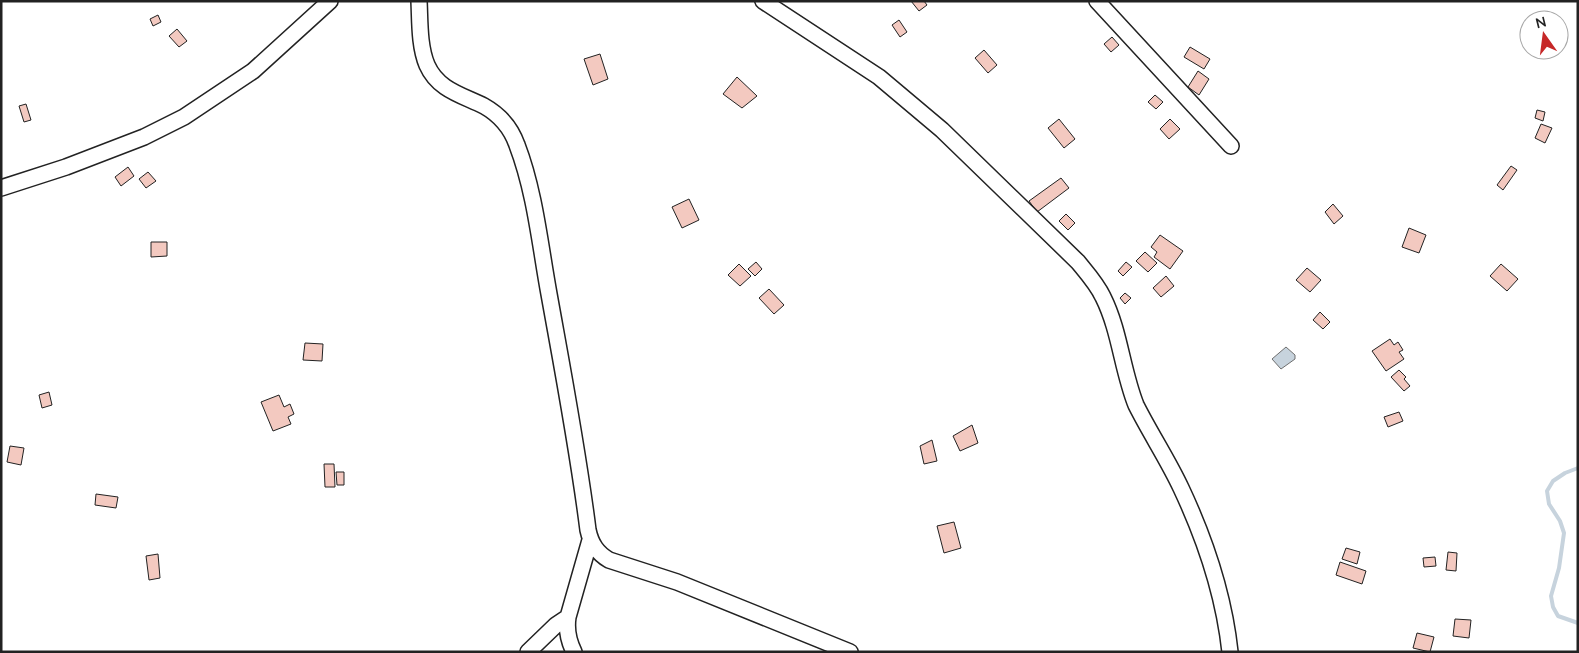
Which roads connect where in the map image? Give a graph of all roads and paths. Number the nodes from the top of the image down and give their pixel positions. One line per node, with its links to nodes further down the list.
1 (330, 1): 6 (street)
2 (419, 1): 7 (street)
3 (763, 1): 12 (street)
4 (1097, 1): 5 (street)
5 (1231, 146)
6 (1, 188)
7 (590, 540): 8 (street); 11 (street)
8 (568, 617): 9 (street); 10 (street)
9 (528, 652)
10 (574, 652)
11 (850, 652)
12 (1230, 652)

